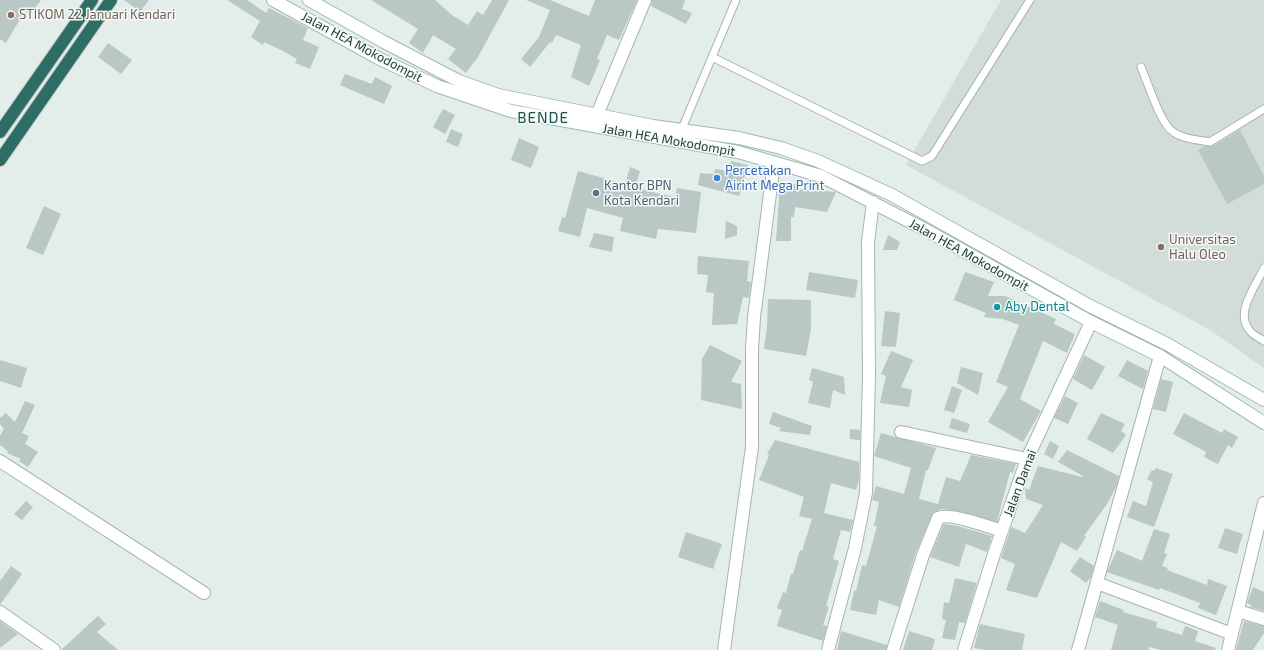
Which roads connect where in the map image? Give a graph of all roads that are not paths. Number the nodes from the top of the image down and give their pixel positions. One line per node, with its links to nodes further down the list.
1 (92, 0): 15 (highway)
2 (111, 0): 16 (highway)
3 (273, 0): 11 (street, Jalan HEA Mokodompit)
4 (309, 0): 9 (street, Jalan HEA Mokodompit)
5 (645, 0): 13 (street)
6 (736, 0): 8 (lane)
7 (1030, 0): 8 (lane)
8 (712, 57): 14 (lane)
9 (415, 58): 11 (street); 13 (street, Jalan HEA Mokodompit)
10 (1141, 67): 12 (lane)
11 (408, 72): 17 (street, Jalan HEA Mokodompit)
12 (1264, 109)
13 (596, 115): 14 (street, Jalan HEA Mokodompit)
14 (682, 131): 19 (street, Jalan HEA Mokodompit)
15 (0, 132)
16 (2, 154)
17 (774, 163): 18 (street, Jalan HEA Mokodompit); 39 (street)
18 (873, 202): 20 (street, Jalan HEA Mokodompit); 40 (street)
19 (944, 224): 20 (street); 25 (street, Jalan HEA Mokodompit)
20 (940, 239): 22 (street, Jalan HEA Mokodompit)
21 (1264, 268): 23 (lane)
22 (1091, 322): 24 (street, Jalan HEA Mokodompit); 28 (street, Jalan Damai)
23 (1264, 341)
24 (1160, 356): 26 (street, Jalan HEA Mokodompit); 32 (street)
25 (1264, 400)
26 (1264, 423)
27 (901, 432): 28 (street)
28 (1028, 459): 31 (street, Jalan Damai)
29 (0, 461): 33 (street)
30 (1264, 503): 35 (street)
31 (1002, 531): 41 (street); 42 (street, Jalan Damai)
32 (1097, 583): 37 (street); 43 (street)
33 (204, 593)
34 (0, 612): 38 (street)
35 (1238, 612): 36 (street); 37 (street)
36 (1264, 619)
37 (1232, 634): 44 (street)
38 (54, 650)
39 (724, 650)
40 (828, 650)
41 (893, 650)
42 (964, 650)
43 (1078, 650)
44 (1228, 650)

